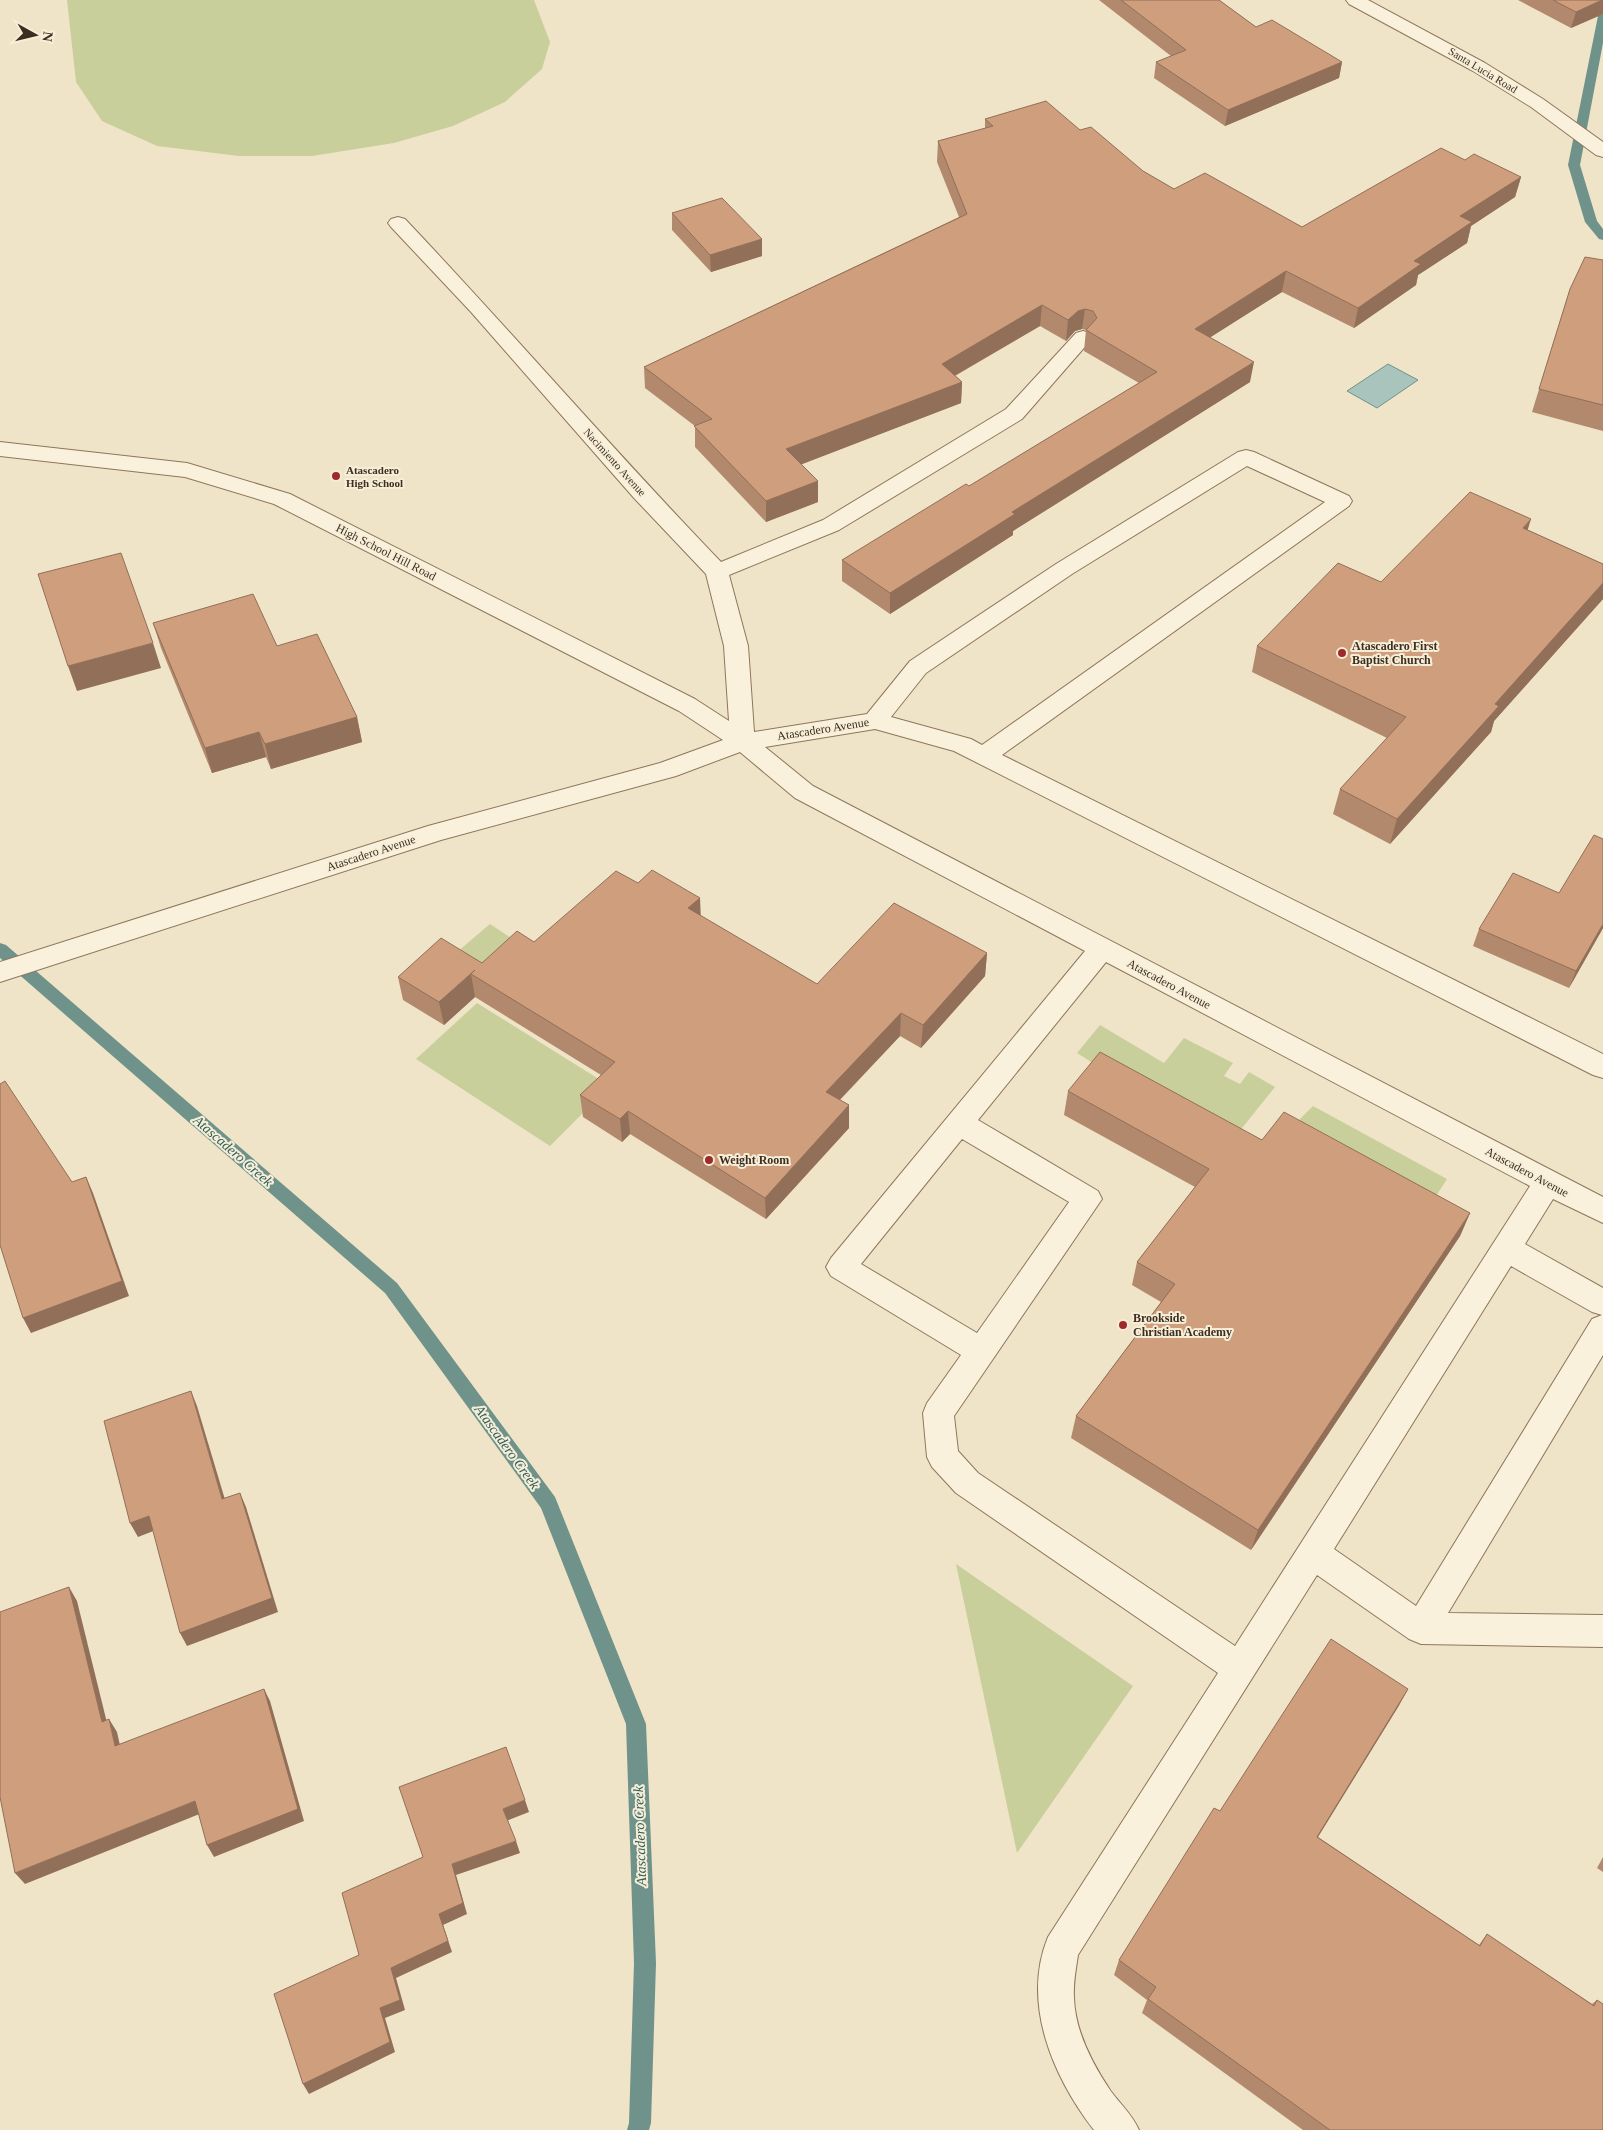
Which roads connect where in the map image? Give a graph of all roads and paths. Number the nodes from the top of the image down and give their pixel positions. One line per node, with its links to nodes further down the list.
1 (1355, 0): 2 (street, Santa Lucia Road)
2 (1603, 152)
3 (398, 223): 6 (street, Nacimiento Avenue)
4 (1083, 337): 6 (street)
5 (0, 449): 8 (street, High School Hill Road)
6 (717, 572): 8 (street, Nacimiento Avenue)
7 (875, 721): 8 (street, Atascadero Avenue); 9 (street, Atascadero Avenue); 9 (street)
8 (743, 742): 10 (street, Atascadero Avenue); 11 (street, Atascadero Avenue)
9 (983, 756): 12 (street, Atascadero Avenue)
10 (1102, 949): 13 (street); 14 (street, Atascadero Avenue)
11 (10, 969)
12 (1603, 1067)
13 (959, 1123): 19 (street); 19 (street)
14 (1548, 1183): 15 (street, Atascadero Avenue); 16 (street)
15 (1603, 1211)
16 (1507, 1249): 17 (street); 20 (street)
17 (1603, 1303)
18 (1603, 1328): 21 (street)
19 (982, 1352): 23 (street)
20 (1313, 1554): 21 (street); 23 (street)
21 (1421, 1628): 22 (street)
22 (1603, 1631)
23 (1240, 1669): 24 (street)
24 (1120, 2130)

